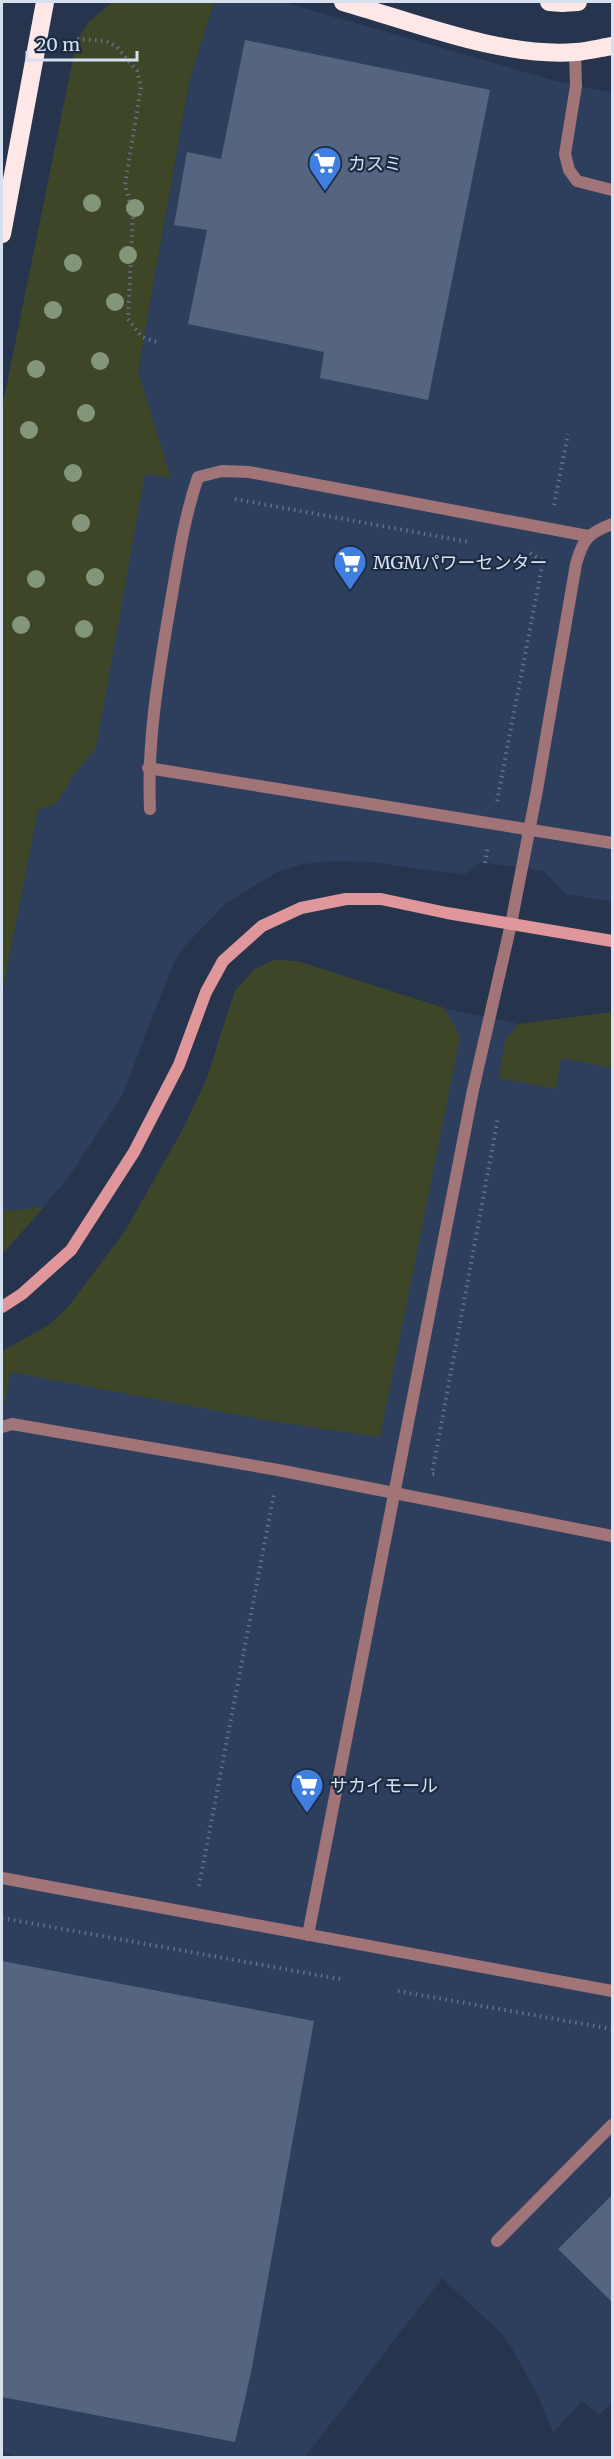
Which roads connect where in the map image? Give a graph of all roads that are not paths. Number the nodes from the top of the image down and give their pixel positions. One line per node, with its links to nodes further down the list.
1 (45, 2): 8 (highway)
2 (344, 2): 6 (highway)
3 (549, 2): 4 (highway)
4 (578, 2)
5 (612, 46): 6 (highway)
6 (575, 52): 7 (lane)
7 (612, 189)
8 (2, 234)
9 (612, 524): 10 (lane)
10 (588, 536): 11 (lane); 14 (lane)
11 (148, 768): 12 (lane); 13 (lane)
12 (150, 809)
13 (612, 843)
14 (511, 924): 15 (street); 16 (street); 18 (lane)
15 (612, 941)
16 (2, 1307)
17 (2, 1427): 18 (lane)
18 (395, 1493): 19 (lane); 21 (lane)
19 (612, 1536)
20 (2, 1878): 21 (lane)
21 (308, 1935): 22 (lane)
22 (612, 1991)
23 (612, 2125): 24 (lane)
24 (497, 2241)

